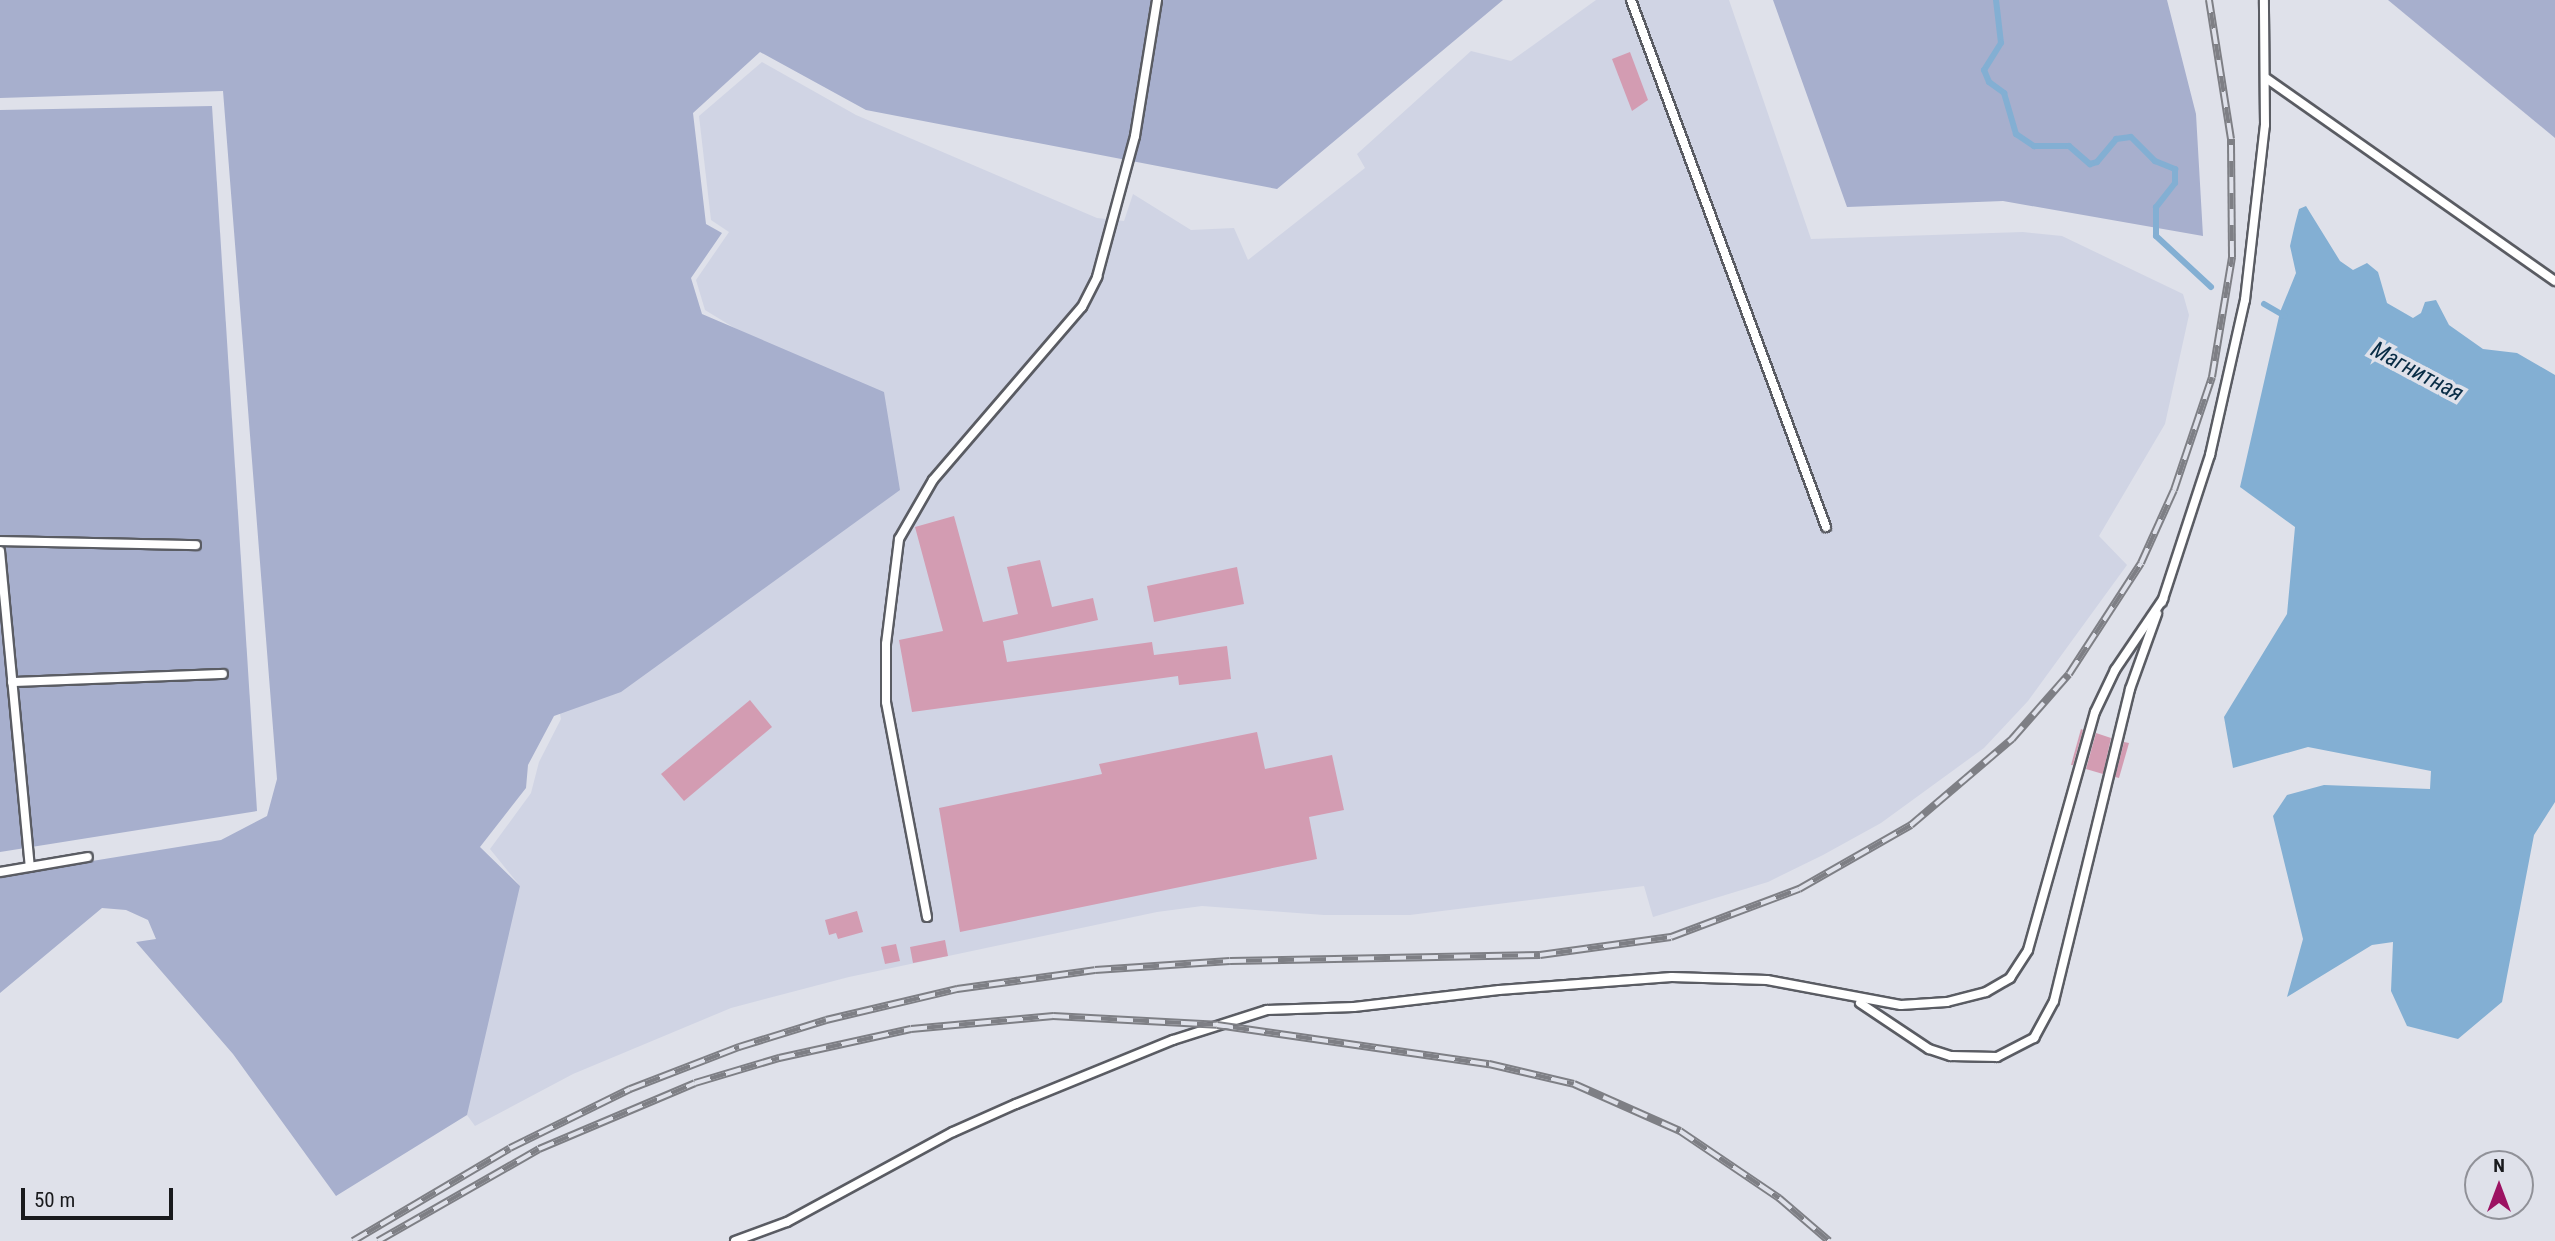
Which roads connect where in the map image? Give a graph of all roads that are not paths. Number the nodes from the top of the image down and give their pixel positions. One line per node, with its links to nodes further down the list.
1 (1157, 0): 16 (lane)
2 (1631, 0): 6 (lane)
3 (2264, 0): 4 (lane)
4 (2266, 78): 5 (lane); 10 (lane)
5 (2555, 281)
6 (1826, 527)
7 (0, 541): 8 (lane)
8 (196, 545)
9 (0, 551): 12 (lane)
10 (2163, 599): 17 (lane); 17 (lane)
11 (223, 674): 12 (lane)
12 (12, 682): 14 (lane)
13 (88, 857): 14 (lane)
14 (30, 867): 15 (lane)
15 (0, 872)
16 (927, 917)
17 (1841, 995): 18 (lane)
18 (735, 1241)

